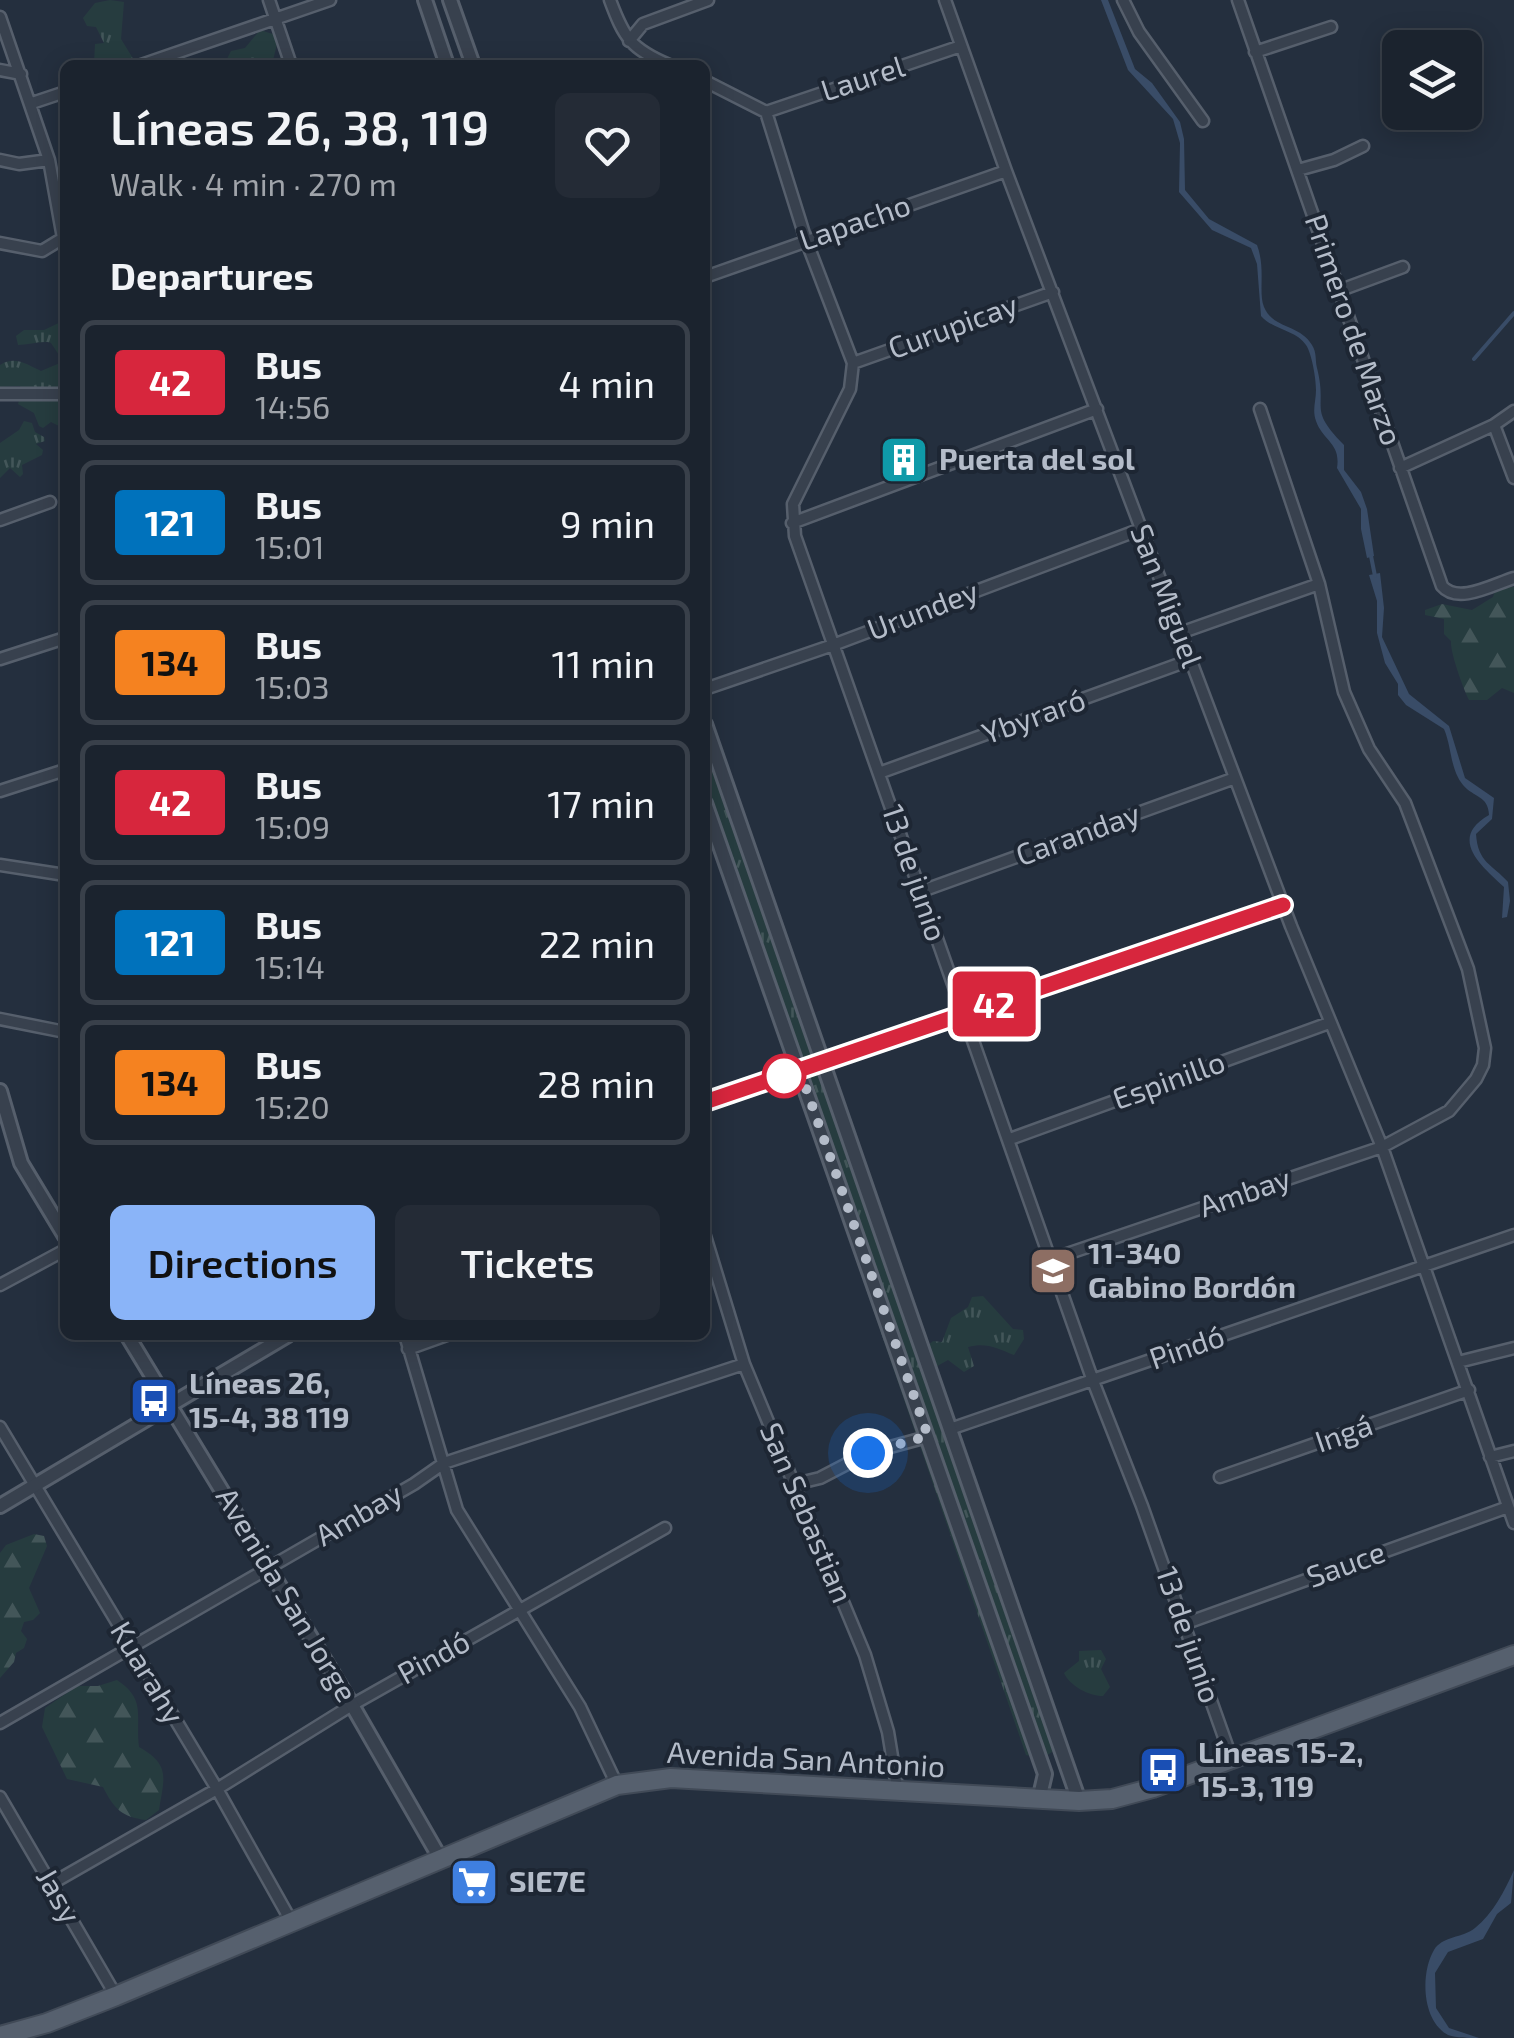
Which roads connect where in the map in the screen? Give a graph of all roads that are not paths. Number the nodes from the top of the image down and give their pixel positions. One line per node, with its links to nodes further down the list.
1 (268, 0): 11 (street)
2 (330, 0): 11 (street)
3 (425, 0): 18 (street)
4 (450, 0): 19 (street)
5 (610, 0): 13 (street)
6 (708, 0): 13 (street)
7 (944, 0): 14 (street, San Miguel)
8 (1123, 0): 27 (street)
9 (1238, 0): 15 (street, Primero de Marzo)
10 (0, 17): 22 (street)
11 (275, 18): 16 (street); 17 (street)
12 (1331, 26): 15 (street)
13 (628, 41): 20 (street)
14 (961, 46): 26 (street, Laurel); 31 (street, San Miguel)
15 (1255, 52): 32 (street, Primero de Marzo)
16 (155, 60)
17 (289, 60)
18 (445, 60)
19 (471, 60)
20 (657, 60)
21 (0, 70): 22 (street)
22 (22, 74): 25 (street)
23 (710, 84): 26 (street)
24 (60, 94): 25 (street)
25 (32, 103): 30 (street)
26 (766, 112): 35 (street)
27 (1203, 122)
28 (1363, 146): 32 (street)
29 (0, 160): 30 (street)
30 (49, 160): 33 (street)
31 (1006, 170): 35 (street, Lapacho); 40 (street, San Miguel)
32 (1298, 170): 39 (street, Primero de Marzo)
33 (60, 217)
34 (60, 240): 36 (street)
35 (806, 240): 38 (street, Lapacho); 41 (street)
36 (0, 243)
37 (1403, 266): 39 (street)
38 (710, 275)
39 (1338, 291): 48 (street, Primero de Marzo)
40 (1052, 292): 41 (street, Curupicay); 44 (street, San Miguel)
41 (853, 363): 52 (street)
42 (0, 394): 43 (street)
43 (60, 394)
44 (1096, 408): 52 (street); 53 (street, San Miguel)
45 (1260, 410): 55 (street, Ambay)
46 (1514, 412): 47 (street)
47 (1494, 425): 48 (street); 49 (street)
48 (1400, 468): 54 (street, Primero de Marzo)
49 (1514, 478)
50 (50, 502): 51 (street)
51 (0, 520)
52 (792, 522): 58 (street, 13 de junio)
53 (1141, 529): 56 (street, San Miguel); 58 (street, Urundey)
54 (1514, 578)
55 (1319, 584): 56 (street); 81 (street, Ambay)
56 (1180, 633): 60 (street, San Miguel)
57 (60, 640): 59 (street)
58 (833, 645): 61 (street, Urundey); 64 (street, 13 de junio)
59 (0, 659)
60 (1190, 660): 64 (street, Ybyraró); 65 (street, San Miguel)
61 (710, 687)
62 (710, 738): 76 (street)
63 (60, 772): 66 (street)
64 (879, 774): 70 (street, 13 de junio)
65 (1235, 778): 70 (street, Caranday); 71 (street, San Miguel)
66 (0, 791)
67 (710, 817): 77 (street)
68 (0, 865): 69 (street)
69 (60, 874)
70 (922, 891): 72 (street, 13 de junio)
71 (1283, 905): 72 (street); 74 (street, San Miguel)
72 (964, 1014): 76 (street); 80 (street, 13 de junio)
73 (0, 1018): 75 (street)
74 (1329, 1023): 80 (street, Espinillo); 81 (street, San Miguel)
75 (60, 1031)
76 (824, 1062): 77 (street); 101 (street)
77 (800, 1071): 79 (street); 102 (street)
78 (0, 1090): 82 (street)
79 (710, 1100)
80 (1010, 1140): 86 (street, 13 de junio)
81 (1382, 1147): 86 (street, Ambay); 87 (street, San Miguel)
82 (60, 1228)
83 (1514, 1235): 87 (street, Pindó)
84 (60, 1253): 88 (street)
85 (710, 1253): 96 (street, San Sebastian)
86 (1052, 1259): 97 (street, 13 de junio)
87 (1423, 1267): 95 (street, San Miguel); 97 (street, Pindó)
88 (0, 1285)
89 (130, 1340): 99 (street, Avenida San Jorge)
90 (280, 1340): 99 (street)
91 (406, 1340): 94 (street)
92 (433, 1340): 94 (street)
93 (1514, 1348): 95 (street)
94 (408, 1349): 105 (street)
95 (1458, 1362): 98 (street, San Miguel)
96 (744, 1364): 105 (street, Ambay); 107 (street, San Sebastian)
97 (1093, 1381): 101 (street, Pindó); 115 (street, 13 de junio)
98 (1469, 1390): 104 (street, San Miguel); 106 (street, Ingá)
99 (171, 1404): 108 (street); 113 (street, Avenida San Jorge)
100 (0, 1427): 108 (street, Kuarahy)
101 (950, 1430): 121 (street)
102 (928, 1436): 107 (street); 122 (street)
103 (1514, 1451): 104 (street)
104 (1490, 1457): 110 (street, San Miguel)
105 (444, 1462): 113 (street, Ambay); 114 (street)
106 (1220, 1477)
107 (795, 1484): 125 (street, San Sebastian)
108 (34, 1487): 109 (street); 116 (street, Kuarahy)
109 (0, 1506)
110 (1508, 1507): 111 (street, San Miguel); 115 (street, Sauce)
111 (1514, 1522)
112 (665, 1528): 114 (street, Pindó)
113 (269, 1567): 116 (street, Ambay); 118 (street, Avenida San Jorge)
114 (519, 1611): 118 (street, Pindó); 123 (street)
115 (1184, 1624): 120 (street, 13 de junio)
116 (131, 1647): 119 (street, Ambay); 124 (street, Kuarahy)
117 (1514, 1656): 120 (main road, Avenida San Antonio)
118 (352, 1704): 124 (street, Pindó); 129 (street, Avenida San Jorge)
119 (0, 1723)
120 (1231, 1758): 128 (main road, Avenida San Antonio)
121 (1067, 1771): 122 (street); 128 (street)
122 (1045, 1774): 127 (street)
123 (617, 1784): 125 (main road, Avenida San Antonio); 129 (main road, Avenida San Antonio)
124 (217, 1789): 130 (street, Pindó); 131 (street, Kuarahy)
125 (898, 1793): 127 (main road, Avenida San Antonio)
126 (0, 1797): 130 (street, Jasy)
127 (1039, 1800): 128 (main road, Avenida San Antonio)
128 (1079, 1801)
129 (440, 1858): 131 (main road, Avenida San Antonio)
130 (51, 1884): 132 (street, Jasy)
131 (291, 1922): 132 (main road, Avenida San Antonio)
132 (116, 1996): 133 (main road, Avenida San Antonio)
133 (0, 2036)

